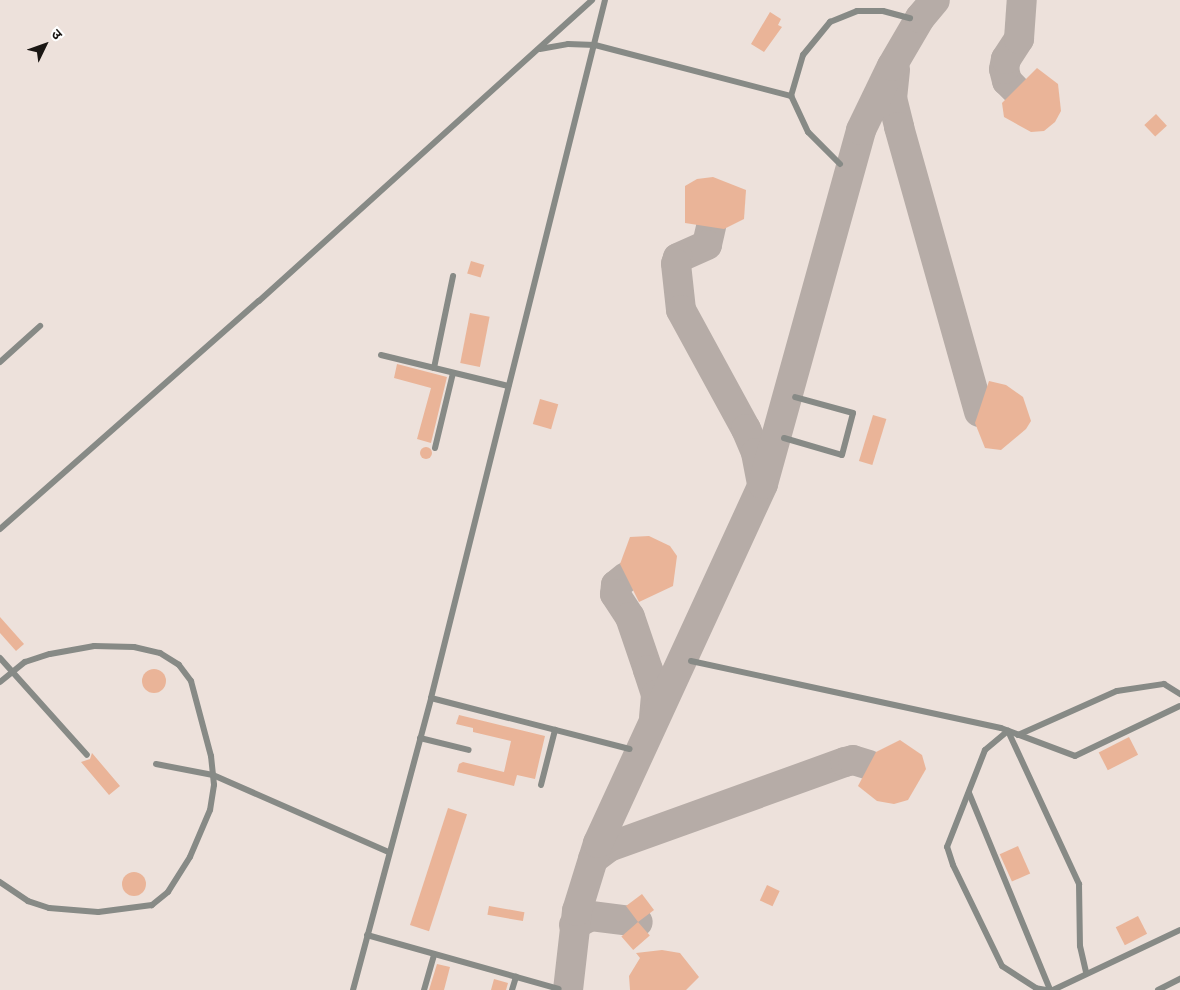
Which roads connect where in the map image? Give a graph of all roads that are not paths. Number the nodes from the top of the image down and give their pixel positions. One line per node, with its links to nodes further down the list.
1 (592, 0): 5 (lane)
2 (605, 0): 4 (lane)
3 (910, 18): 6 (lane)
4 (594, 45): 5 (lane); 6 (lane); 14 (lane)
5 (539, 50): 18 (lane)
6 (791, 96): 7 (lane)
7 (840, 164)
8 (453, 276): 12 (lane)
9 (40, 326): 11 (lane)
10 (381, 356): 12 (lane)
11 (0, 362)
12 (434, 368): 13 (lane)
13 (453, 373): 14 (lane); 17 (lane)
14 (508, 386): 24 (lane)
15 (796, 397): 16 (lane)
16 (784, 438)
17 (435, 448)
18 (0, 529)
19 (0, 658): 21 (lane)
20 (691, 661): 27 (lane)
21 (12, 672): 22 (lane); 32 (lane); 34 (lane)
22 (0, 682)
23 (1180, 694): 28 (lane)
24 (431, 698): 26 (lane); 29 (lane)
25 (1180, 706): 28 (lane)
26 (555, 730): 30 (lane); 35 (lane)
27 (1008, 731): 28 (lane); 36 (lane); 42 (lane)
28 (1018, 734)
29 (420, 738): 31 (lane); 37 (lane)
30 (630, 749)
31 (469, 750)
32 (87, 756)
33 (156, 764): 34 (lane)
34 (213, 774): 37 (lane); 38 (lane)
35 (541, 785)
36 (969, 793): 49 (lane); 50 (lane)
37 (388, 852): 40 (lane)
38 (0, 882)
39 (1180, 930): 42 (lane)
40 (367, 936): 41 (lane); 46 (lane)
41 (434, 954): 43 (lane); 47 (lane)
42 (1086, 974): 50 (lane)
43 (516, 977): 45 (lane); 48 (lane)
44 (1180, 979): 51 (lane)
45 (559, 989)
46 (353, 990)
47 (424, 990)
48 (512, 990)
49 (1046, 990)
50 (1051, 990)
51 (1158, 990)

